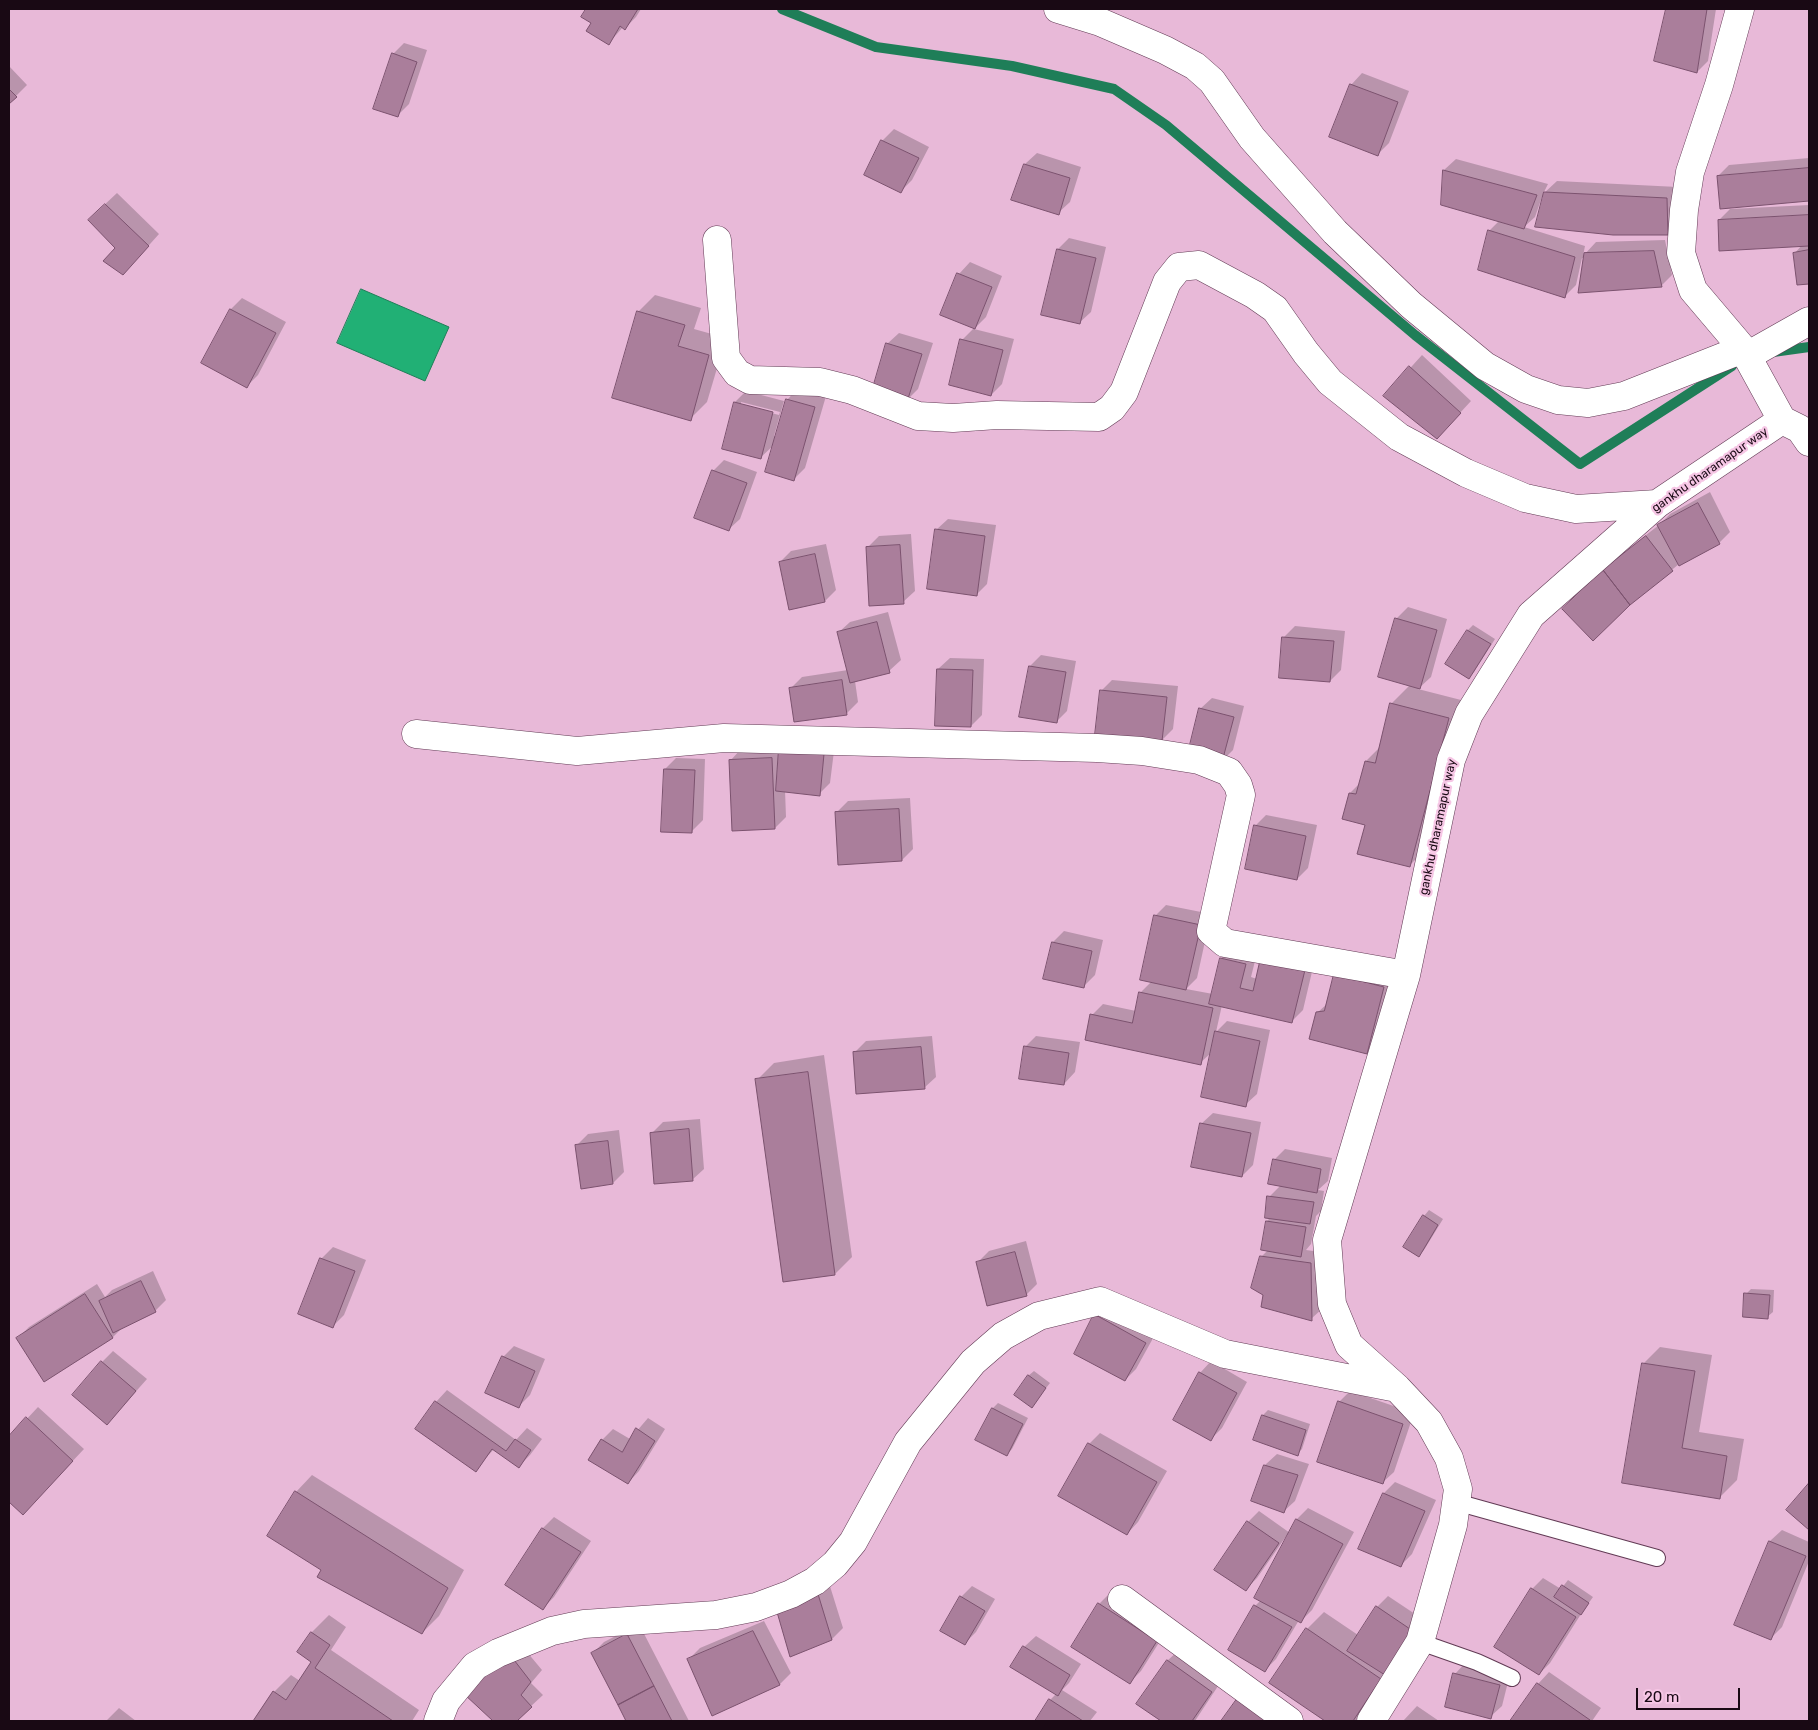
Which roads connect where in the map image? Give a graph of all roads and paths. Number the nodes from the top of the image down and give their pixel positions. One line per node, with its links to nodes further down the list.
1 (1058, 9): 5 (street)
2 (1740, 9): 5 (street, gankhu dharamapur way)
3 (717, 240): 8 (street)
4 (1809, 321): 5 (street)
5 (1745, 352): 6 (street, gankhu dharamapur way)
6 (1782, 420): 7 (street); 8 (street, gankhu dharamapur way)
7 (1809, 442)
8 (1657, 504): 10 (street, gankhu dharamapur way)
9 (416, 734): 10 (street)
10 (1406, 975): 11 (street, gankhu dharamapur way)
11 (1397, 1388): 12 (street, gankhu dharamapur way); 17 (street)
12 (1456, 1502): 13 (lane); 15 (street, gankhu dharamapur way)
13 (1658, 1558)
14 (1122, 1599): 18 (street)
15 (1420, 1642): 16 (lane); 19 (street, gankhu dharamapur way)
16 (1512, 1678)
17 (438, 1721)
18 (1289, 1721)
19 (1371, 1721)

